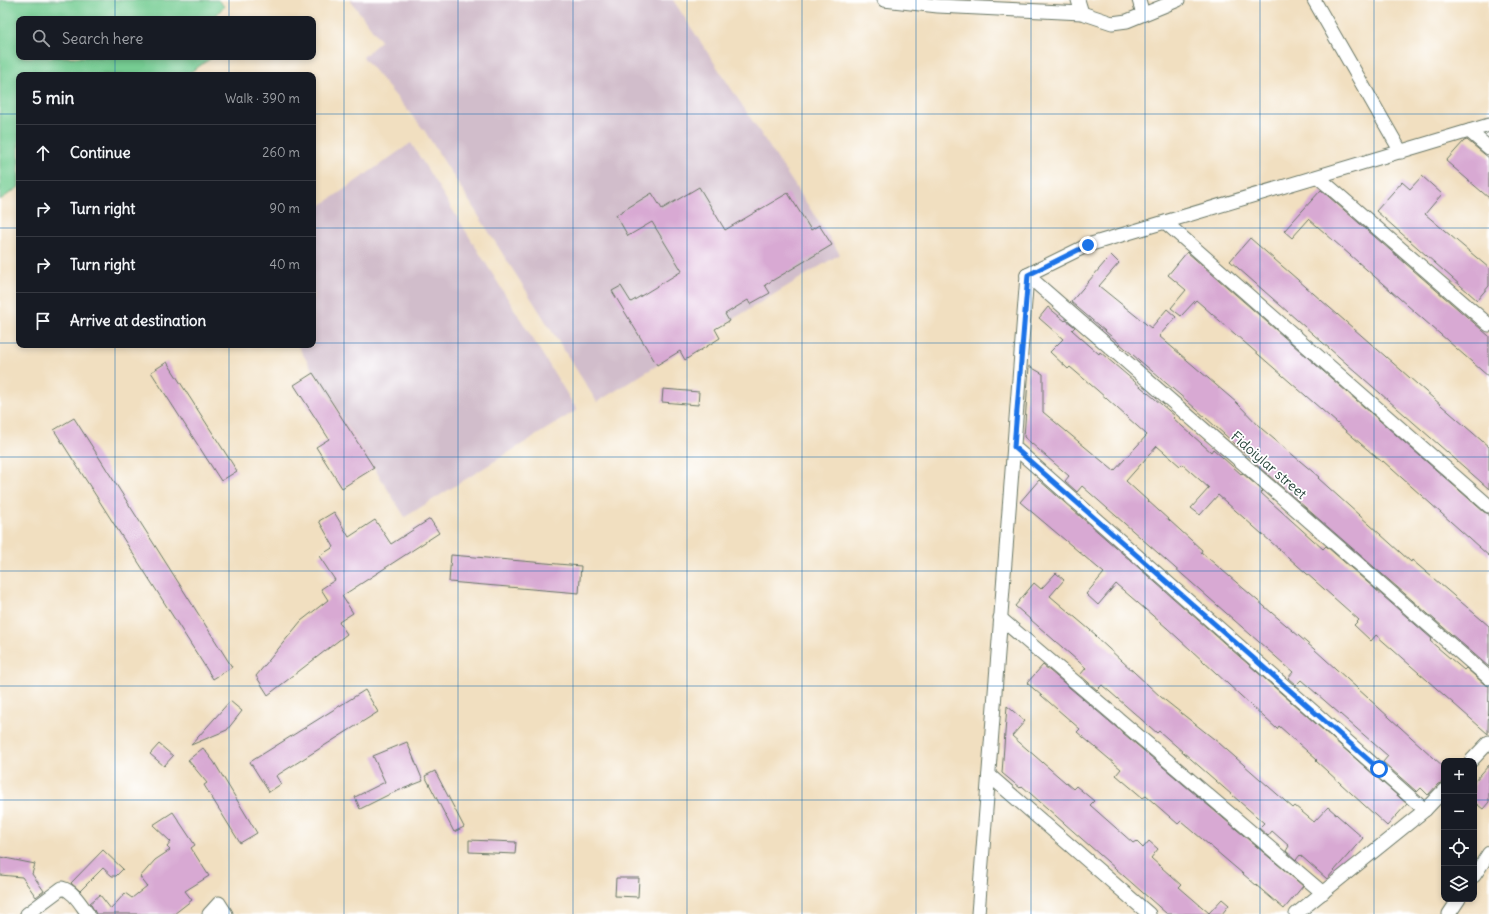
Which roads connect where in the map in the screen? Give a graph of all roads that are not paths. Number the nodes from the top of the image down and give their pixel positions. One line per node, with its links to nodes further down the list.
1 (884, 0): 6 (street)
2 (1078, 0): 7 (street)
3 (1139, 0): 8 (street)
4 (1178, 0): 8 (street)
5 (1314, 0): 12 (street)
6 (937, 3): 7 (street)
7 (1082, 13): 8 (street)
8 (1143, 14)
9 (1489, 125): 10 (street)
10 (1469, 131): 11 (street); 12 (street)
11 (1489, 148)
12 (1401, 152): 13 (street)
13 (1318, 177): 14 (street); 16 (street)
14 (1166, 223): 15 (street); 18 (street)
15 (1028, 275): 17 (street); 20 (street, Fidoiylar street)
16 (1489, 325)
17 (1014, 447): 19 (street); 25 (street)
18 (1489, 506)
19 (1000, 618): 23 (street); 28 (street)
20 (1489, 678)
21 (1489, 742): 22 (street)
22 (1474, 758)
23 (989, 775): 34 (street); 35 (street)
24 (1441, 793): 25 (street)
25 (1425, 810): 28 (street)
26 (1489, 853): 27 (street)
27 (1477, 871)
28 (1323, 893): 36 (street)
29 (1456, 902): 37 (street)
30 (27, 914): 31 (street)
31 (88, 914)
32 (209, 914): 33 (street)
33 (226, 914)
34 (978, 914)
35 (1149, 914)
36 (1296, 914)
37 (1449, 914)

